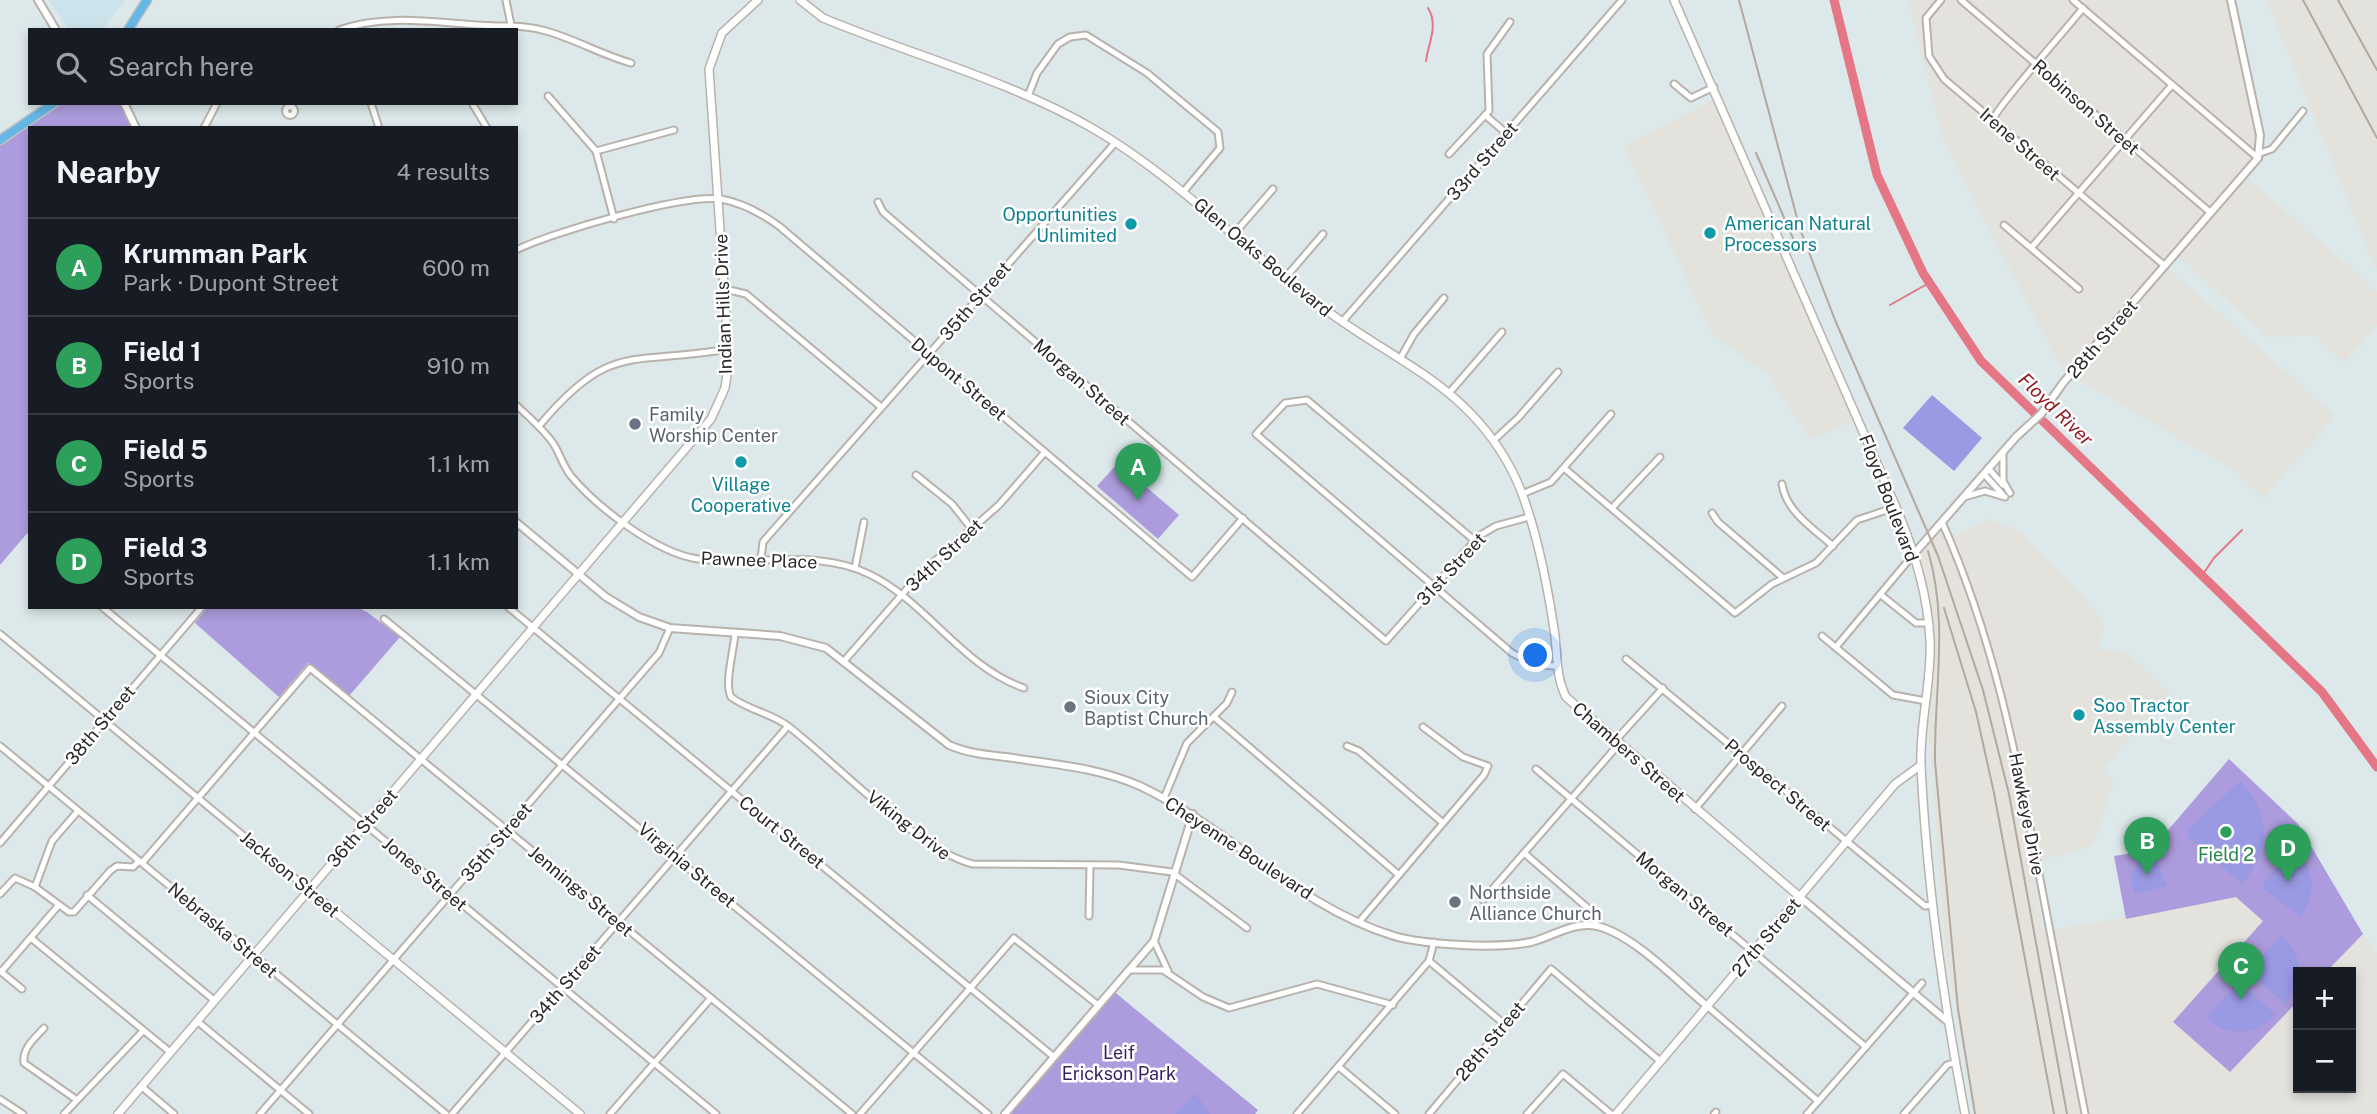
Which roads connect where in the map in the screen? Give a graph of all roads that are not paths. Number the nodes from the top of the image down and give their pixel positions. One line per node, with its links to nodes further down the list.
1 (38, 0): 16 (street)
2 (147, 0): 17 (main road)
3 (506, 0): 15 (street)
4 (758, 0): 50 (main road, Indian Hills Drive)
5 (800, 0): 26 (main road, Glen Oaks Boulevard)
6 (1622, 0): 40 (street, 33rd Street)
7 (1674, 0): 24 (main road, Floyd Boulevard)
8 (1941, 0): 34 (street, Irene Street)
9 (1961, 0): 21 (street, Robinson Street)
10 (2073, 0): 12 (street)
11 (2231, 0): 46 (street)
12 (2083, 8): 21 (street); 23 (street)
13 (425, 20): 15 (street); 18 (street); 19 (street)
14 (1510, 22): 33 (street)
15 (511, 25): 20 (street)
16 (55, 28)
17 (129, 28)
18 (352, 28)
19 (426, 28)
20 (631, 63)
21 (2037, 64): 34 (street); 42 (street, Robinson Street)
22 (1674, 83): 24 (street)
23 (2172, 85): 42 (street); 46 (street)
24 (1714, 87): 86 (main road, Floyd Boulevard)
25 (548, 96): 44 (street)
26 (1028, 96): 43 (main road, Glen Oaks Boulevard); 48 (street)
27 (51, 105): 41 (main road)
28 (125, 105): 35 (street)
29 (216, 105): 36 (street)
30 (371, 105): 37 (street)
31 (473, 105): 38 (street)
32 (2303, 111): 46 (street)
33 (1485, 115): 40 (street); 45 (street)
34 (1993, 120): 49 (street, Irene Street)
35 (135, 126)
36 (205, 126)
37 (378, 126)
38 (486, 126)
39 (674, 130): 44 (street)
40 (1506, 133): 65 (street, 33rd Street)
41 (0, 140)
42 (2125, 140): 49 (street); 52 (street, Robinson Street)
43 (1115, 143): 48 (main road, Glen Oaks Boulevard); 63 (street, 35th Street)
44 (596, 151): 53 (street)
45 (1449, 154)
46 (2259, 156): 52 (street, 28th Street)
47 (1273, 189): 56 (street)
48 (1184, 191): 56 (main road, Glen Oaks Boulevard)
49 (2079, 195): 57 (street); 59 (street, Irene Street)
50 (717, 199): 53 (street); 61 (main road, Indian Hills Drive); 68 (street, Dupont Street)
51 (878, 202): 63 (street, Morgan Street)
52 (2211, 213): 59 (street, 28th Street)
53 (614, 219): 58 (street)
54 (2004, 225): 57 (street)
55 (1323, 234): 60 (street)
56 (1233, 235): 60 (main road, Glen Oaks Boulevard)
57 (2031, 248): 62 (street)
58 (518, 249)
59 (2165, 266): 78 (street, 28th Street)
60 (1284, 278): 65 (main road, Glen Oaks Boulevard)
61 (724, 289): 67 (main road, Indian Hills Drive); 73 (street)
62 (2080, 289)
63 (980, 294): 68 (street, 35th Street); 90 (street, Morgan Street)
64 (1444, 298): 69 (street)
65 (1342, 322): 69 (main road, Glen Oaks Boulevard)
66 (1502, 332): 71 (street)
67 (728, 349): 75 (street); 91 (main road, Indian Hills Drive)
68 (928, 354): 73 (street, 35th Street); 77 (street, Dupont Street)
69 (1400, 359): 71 (main road, Glen Oaks Boulevard)
70 (1558, 372): 76 (street)
71 (1450, 392): 76 (main road, Glen Oaks Boulevard)
72 (518, 407): 75 (street, Pawnee Place)
73 (881, 407): 99 (street, 35th Street)
74 (1611, 414): 80 (street)
75 (539, 426): 91 (street, Pawnee Place)
76 (1494, 440): 84 (main road, Glen Oaks Boulevard)
77 (1045, 452): 90 (street, Dupont Street); 95 (street, 34th Street)
78 (2003, 453): 81 (street, 28th Street); 81 (street)
79 (1660, 457): 87 (street)
80 (1564, 468): 84 (street); 87 (street)
81 (1986, 471): 85 (street, 28th Street); 85 (street)
82 (916, 475): 95 (street)
83 (1782, 484): 97 (street)
84 (1522, 494): 89 (main road, Glen Oaks Boulevard)
85 (1964, 497): 93 (street, 28th Street)
86 (1896, 507): 97 (street); 98 (main road, Floyd Boulevard)
87 (1612, 508): 102 (street)
88 (1712, 513): 102 (street)
89 (1529, 517): 96 (street, 31st Street); 121 (main road, Glen Oaks Boulevard)
90 (1243, 518): 116 (street, Morgan Street)
91 (624, 522): 99 (street, Pawnee Place); 101 (main road, Indian Hills Drive)
92 (864, 522): 100 (street)
93 (1942, 522): 98 (street, 28th Street); 238 (street, Hawkeye Drive)
94 (518, 524): 101 (street, Cheyenne Boulevard)
95 (971, 528): 104 (street, 34th Street)
96 (1474, 540): 103 (street, 31st Street); 103 (street)
97 (1833, 546): 102 (street)
98 (1913, 555): 105 (street, 28th Street); 110 (main road, Floyd Boulevard)
99 (761, 559): 100 (street, Pawnee Place)
100 (855, 568): 104 (street, Pawnee Place)
101 (580, 575): 111 (street, Cheyenne Boulevard); 112 (main road, 36th Street)
102 (1782, 578)
103 (1434, 586): 116 (street, 31st Street); 121 (street)
104 (901, 595): 120 (street, 34th Street); 122 (street, Pawnee Place)
105 (1881, 595): 110 (street); 117 (street, 28th Street)
106 (104, 609): 118 (street, Jones Street)
107 (200, 609): 118 (street, 38th Street)
108 (510, 609): 112 (street, Court Street)
109 (384, 619): 125 (street, Virginia Street)
110 (1928, 623): 127 (main road, Floyd Boulevard)
111 (670, 628): 113 (street, Cheyenne Boulevard); 126 (street, 35th Street)
112 (534, 629): 125 (main road, 36th Street); 126 (street, Court Street)
113 (735, 633): 120 (street, Cheyenne Boulevard); 131 (street, Viking Drive)
114 (0, 634): 130 (street, Jackson Street)
115 (1822, 636): 117 (street)
116 (1386, 641)
117 (1836, 647): 127 (street)
118 (160, 654): 130 (street, 38th Street); 133 (street, Jones Street)
119 (1626, 659): 123 (street, Prospect Street)
120 (845, 660): 145 (street, Cheyenne Boulevard)
121 (1557, 666): 134 (main road, Chambers Street)
122 (1024, 688)
123 (1664, 688): 134 (street); 137 (street, Prospect Street)
124 (1232, 692): 129 (street)
125 (478, 694): 138 (main road, 36th Street); 139 (street, Virginia Street)
126 (620, 699): 139 (street, 35th Street); 143 (street, Court Street)
127 (1926, 701): 140 (main road, Floyd Boulevard)
128 (1782, 706): 137 (street)
129 (1214, 717): 145 (street); 160 (street)
130 (104, 720): 142 (street, 38th Street); 144 (street, Jackson Street)
131 (788, 726): 143 (street, 34th Street); 158 (street, Viking Drive)
132 (1423, 727): 150 (street)
133 (254, 732): 138 (street, Jennings Street); 144 (street); 151 (street, Jones Street)
134 (1617, 743): 146 (street); 147 (main road, Chambers Street)
135 (0, 746): 142 (street, Nebraska Street)
136 (1347, 747): 150 (street)
137 (1741, 754): 147 (street); 153 (street, Prospect Street)
138 (422, 759): 151 (main road, 36th Street); 152 (street, Jennings Street)
139 (564, 764): 152 (street, 35th Street); 156 (street, Virginia Street)
140 (1921, 765): 153 (main road, 27th Street); 168 (main road, Floyd Boulevard)
141 (1536, 769): 146 (street, Morgan Street)
142 (48, 786): 148 (street, Nebraska Street); 154 (street, 38th Street)
143 (732, 791): 156 (street, 34th Street); 187 (street, Court Street)
144 (198, 797): 157 (street); 162 (street, Jackson Street)
145 (1164, 798): 149 (street, Cheyenne Boulevard)
146 (1571, 798): 155 (street); 178 (street, Morgan Street)
147 (1695, 809): 166 (main road, Chambers Street)
148 (78, 811): 157 (street, Nebraska Street); 161 (street)
149 (1193, 814): 159 (street); 172 (street, Cheyenne Boulevard)
150 (1443, 823): 160 (street)
151 (366, 824): 162 (main road, 36th Street); 165 (street, Jones Street)
152 (507, 830): 165 (street, 35th Street); 171 (street, Jennings Street)
153 (1846, 841): 166 (main road, 27th Street); 168 (street, Prospect Street)
154 (0, 843)
155 (1524, 853): 167 (street); 173 (street)
156 (675, 856): 171 (street, 34th Street); 204 (street, Virginia Street)
157 (140, 862): 164 (street); 179 (street, Nebraska Street)
158 (1090, 866): 159 (street, Viking Drive); 170 (street)
159 (1176, 873): 174 (street, Viking Drive); 176 (street)
160 (1399, 875): 172 (street)
161 (35, 887): 163 (street); 169 (street)
162 (309, 890): 179 (main road, 36th Street); 180 (main road, Jackson Street)
163 (0, 894)
164 (87, 895): 169 (street); 191 (street)
165 (450, 895): 180 (street, 35th Street); 186 (street, Jones Street)
166 (1800, 897): 178 (main road, 27th Street); 189 (street, Chambers Street)
167 (1483, 900)
168 (1932, 905): 196 (main road, Floyd Boulevard)
169 (58, 906): 175 (street)
170 (1088, 916)
171 (618, 921): 186 (street, 34th Street); 190 (street, Jennings Street)
172 (1359, 922): 177 (street, Cheyenne Boulevard)
173 (1595, 925): 177 (street, Cheyenne Boulevard); 194 (street)
174 (1247, 928)
175 (31, 938): 183 (street); 200 (street)
176 (1154, 941): 182 (street); 184 (street)
177 (1434, 942): 181 (street)
178 (1753, 951): 194 (main road, 27th Street); 201 (street, Morgan Street)
179 (253, 955): 191 (main road, 36th Street); 198 (street, Nebraska Street)
180 (393, 961): 198 (street, 35th Street); 203 (main road, Jackson Street)
181 (1430, 961): 192 (street); 197 (street)
182 (1129, 970): 184 (street); 193 (street)
183 (1, 971): 188 (street)
184 (1170, 974): 192 (street)
185 (1923, 982): 189 (street)
186 (562, 987): 203 (street, 34th Street); 208 (street, Jones Street)
187 (969, 988): 193 (street); 204 (street); 205 (street, Court Street)
188 (22, 989)
189 (1912, 993): 196 (street, Chambers Street); 201 (street)
190 (711, 998): 208 (street); 226 (street, Jennings Street)
191 (215, 1001): 195 (main road, 36th Street)
192 (1393, 1005): 209 (street)
193 (1098, 1006): 205 (street)
194 (1707, 1006): 206 (main road, 27th Street); 214 (street)
195 (197, 1021): 202 (main road, 36th Street); 211 (street)
196 (1947, 1021): 207 (main road, Floyd Boulevard)
197 (1503, 1023): 206 (street, 28th Street); 232 (street, 28th Street)
198 (337, 1025): 211 (street, 35th Street); 221 (street, Nebraska Street)
199 (44, 1028): 213 (street)
200 (143, 1031): 202 (street); 213 (street)
201 (1866, 1047): 214 (street)
202 (170, 1052): 210 (main road, 36th Street)
203 (505, 1052): 222 (street, 34th Street); 223 (main road, Jackson Street)
204 (914, 1053): 227 (street); 228 (street, Virginia Street)
205 (1054, 1057): 229 (street)
206 (1660, 1061): 234 (main road, 27th Street)
207 (1955, 1062): 236 (street); 237 (main road, Floyd Boulevard)
208 (654, 1063): 224 (street); 225 (street, Jones Street)
209 (1339, 1067): 230 (street); 231 (street)
210 (141, 1086): 217 (main road, 36th Street); 218 (street)
211 (280, 1090): 219 (street, 35th Street); 220 (street)
212 (0, 1099): 215 (street)
213 (77, 1100): 216 (street)
214 (1818, 1101): 235 (street)
215 (23, 1114)
216 (64, 1114)
217 (118, 1114)
218 (174, 1114)
219 (260, 1114)
220 (309, 1114)
221 (446, 1114)
222 (452, 1114)
223 (580, 1114)
224 (610, 1114)
225 (716, 1114)
226 (852, 1114)
227 (860, 1114)
228 (988, 1114)
229 (1005, 1114)
230 (1297, 1114)
231 (1395, 1114)
232 (1429, 1114)
233 (1527, 1114): 234 (street)
234 (1614, 1114)
235 (1807, 1114)
236 (1904, 1114)
237 (1965, 1114)
238 (2085, 1114)

